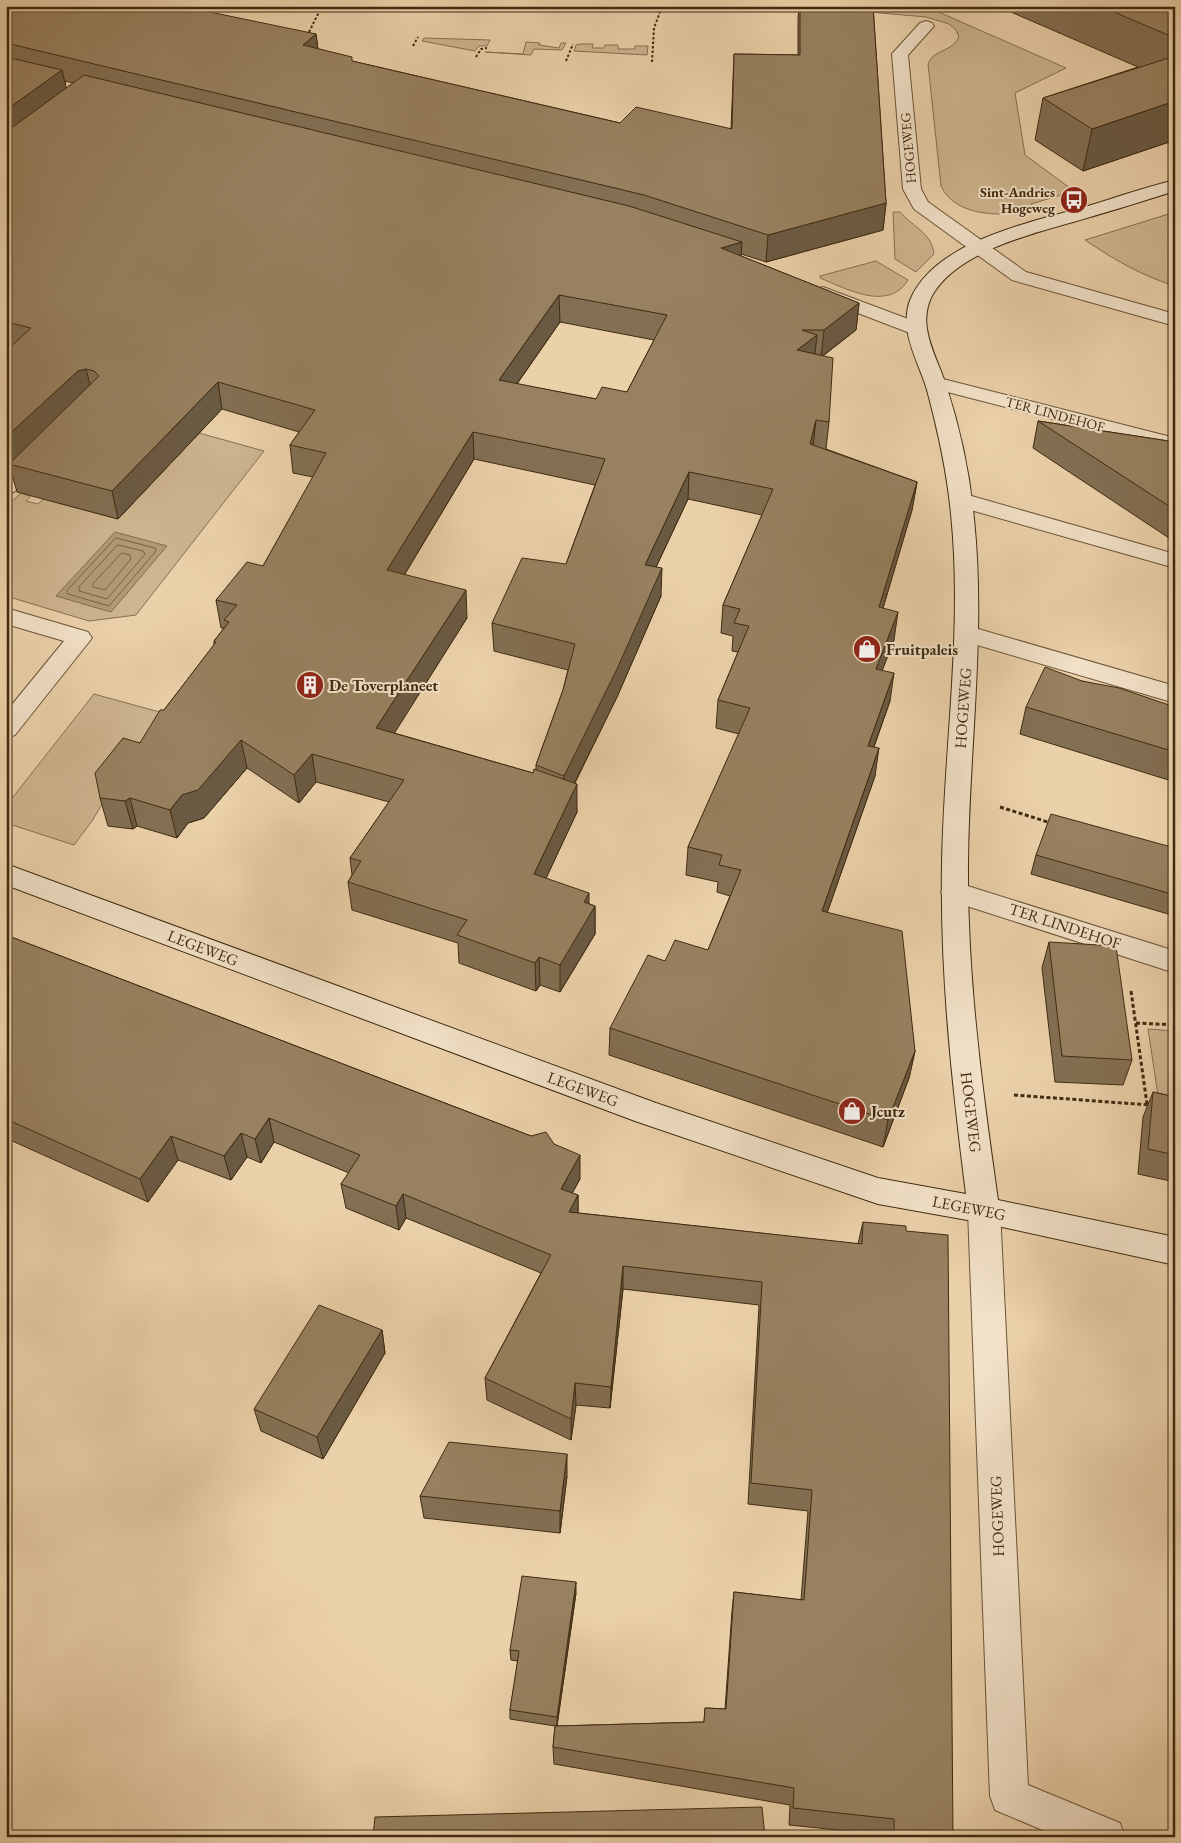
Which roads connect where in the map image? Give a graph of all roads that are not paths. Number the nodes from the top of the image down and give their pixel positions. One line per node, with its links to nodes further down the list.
1 (926, 26): 3 (street, HOGEWEG)
2 (1175, 185): 3 (street, HOGEWEG)
3 (979, 248): 5 (street); 6 (street, HOGEWEG)
4 (805, 286): 6 (street)
5 (1175, 320)
6 (917, 330): 7 (street, HOGEWEG)
7 (935, 383): 9 (street, TER LINDEHOF); 11 (street, HOGEWEG)
8 (56, 438): 10 (street)
9 (1175, 446)
10 (6, 487)
11 (961, 500): 12 (street); 14 (street, HOGEWEG)
12 (1175, 561)
13 (6, 616): 16 (street)
14 (968, 634): 15 (street); 18 (street, HOGEWEG)
15 (1175, 695)
16 (6, 729)
17 (6, 874): 20 (street, LEGEWEG)
18 (955, 892): 19 (street, TER LINDEHOF); 20 (street, HOGEWEG)
19 (1175, 962)
20 (984, 1210): 21 (street, LEGEWEG); 22 (street, HOGEWEG)
21 (1175, 1251)
22 (1106, 1837)

